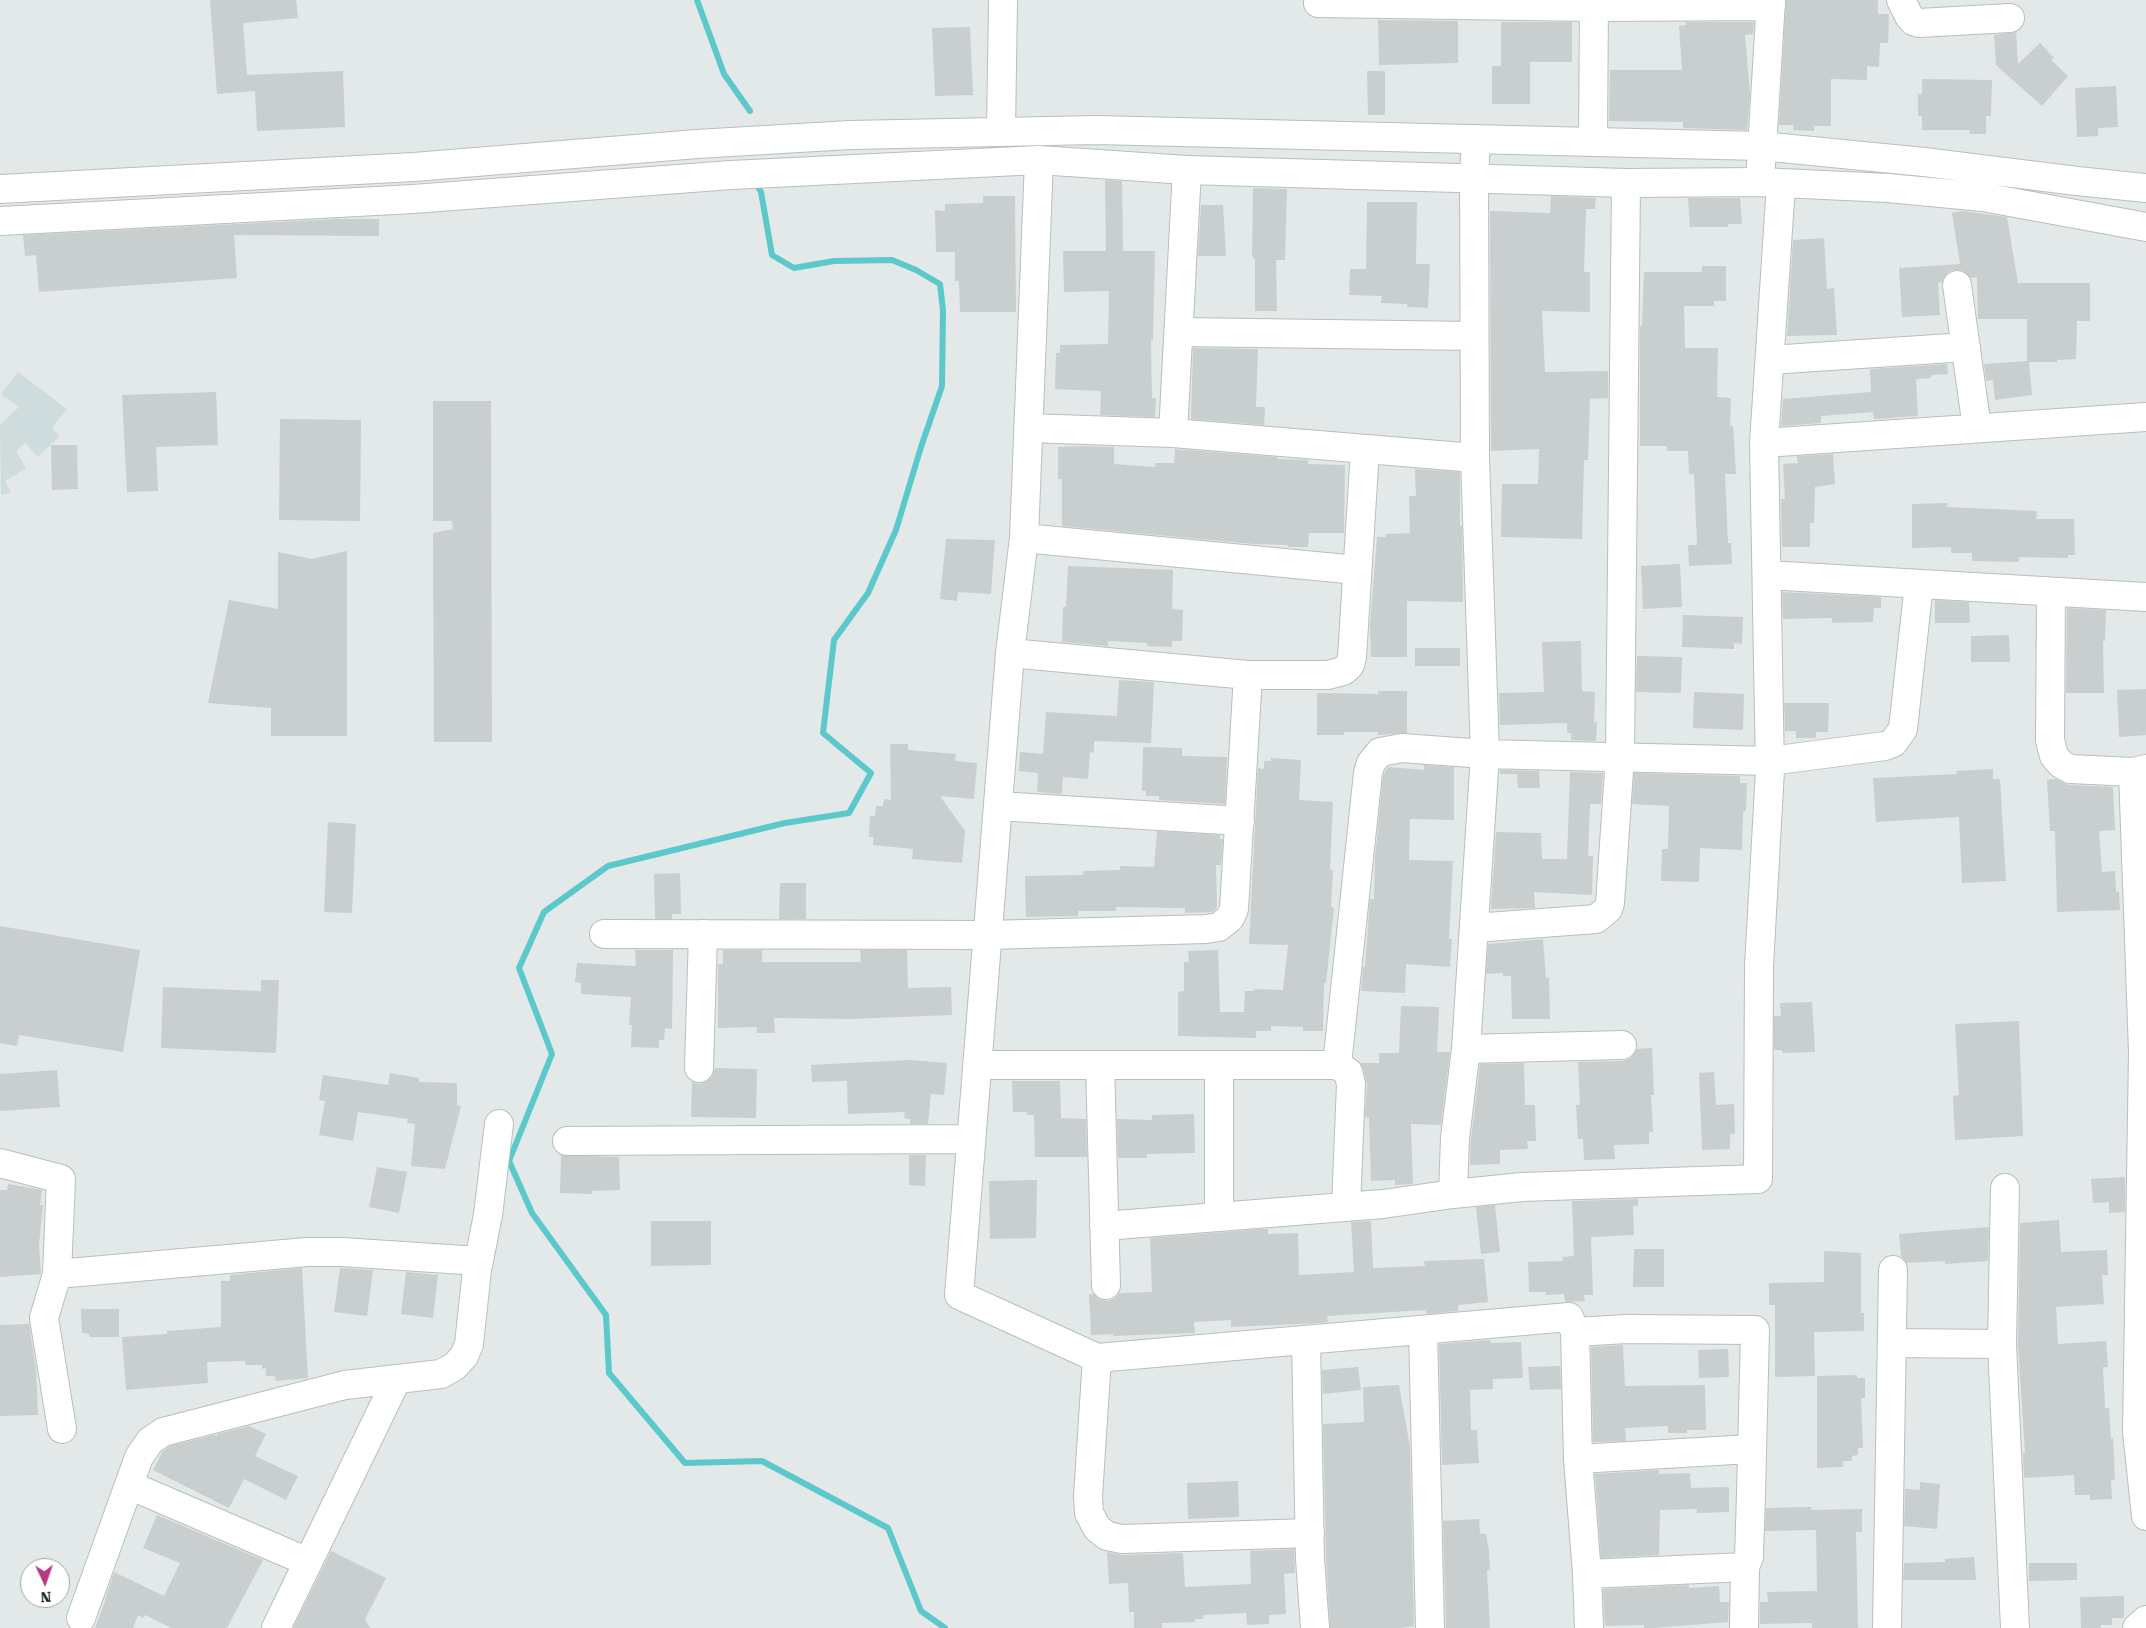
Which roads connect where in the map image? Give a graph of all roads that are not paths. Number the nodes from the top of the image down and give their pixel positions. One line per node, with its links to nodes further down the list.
1 (1003, 0): 8 (street)
2 (1901, 0): 7 (street)
3 (1364, 2): 4 (street); 5 (street)
4 (1318, 3)
5 (1594, 3): 6 (street); 11 (street)
6 (1771, 3): 12 (street)
7 (2010, 18)
8 (1001, 131): 9 (street); 10 (street)
9 (1476, 139): 11 (street); 16 (street)
10 (763, 140): 15 (street); 20 (street)
11 (1593, 142): 12 (street)
12 (1761, 146): 18 (street); 19 (street)
13 (1039, 160): 14 (street); 15 (street); 29 (street)
14 (1187, 170): 16 (street); 24 (street)
15 (768, 173): 21 (street)
16 (1474, 178): 17 (street); 25 (street)
17 (1626, 183): 18 (street); 44 (street)
18 (1771, 183): 22 (street); 27 (street)
19 (2146, 188)
20 (0, 189)
21 (0, 221)
22 (2146, 227)
23 (1958, 286): 26 (street)
24 (1178, 332): 25 (street); 31 (street)
25 (1474, 336): 34 (street)
26 (1966, 347): 27 (street); 30 (street)
27 (1770, 360): 32 (street)
28 (2146, 417): 30 (street)
29 (1028, 428): 31 (street); 35 (street)
30 (1977, 428): 32 (street)
31 (1173, 433): 33 (street)
32 (1764, 443): 37 (street)
33 (1365, 450): 34 (street); 36 (street)
34 (1475, 458): 43 (street)
35 (1024, 538): 36 (street); 41 (street)
36 (1357, 570): 42 (street)
37 (1766, 575): 38 (street); 45 (street)
38 (1919, 584): 39 (street); 45 (street)
39 (2051, 592): 40 (street); 46 (street)
40 (2146, 597)
41 (1010, 653): 42 (street); 47 (street)
42 (1248, 675): 48 (street)
43 (1485, 754): 44 (street); 49 (street); 58 (street)
44 (1620, 756): 45 (street); 49 (street)
45 (1770, 761): 66 (street)
46 (2140, 770): 59 (street)
47 (998, 806): 48 (street); 52 (street)
48 (1240, 821): 52 (street)
49 (1474, 928): 54 (street)
50 (604, 934): 51 (street)
51 (703, 934): 52 (street); 60 (street)
52 (988, 935): 55 (street)
53 (1622, 1045): 54 (street)
54 (1466, 1049): 66 (street)
55 (977, 1065): 56 (street); 62 (street)
56 (1100, 1065): 57 (street); 69 (street)
57 (1219, 1065): 58 (street); 68 (street)
58 (1337, 1065): 67 (street)
59 (2144, 1067): 82 (street)
60 (699, 1068)
61 (499, 1124): 70 (street)
62 (971, 1139): 63 (street); 79 (street)
63 (567, 1141)
64 (0, 1163): 72 (street)
65 (2005, 1188): 78 (street)
66 (1453, 1194): 67 (street)
67 (1346, 1207): 68 (street)
68 (1219, 1217): 69 (street)
69 (1104, 1226): 73 (street)
70 (479, 1260): 72 (street); 80 (street)
71 (1893, 1270): 77 (street)
72 (56, 1274): 81 (street)
73 (1106, 1285)
74 (1423, 1330): 75 (street); 76 (street); 95 (street)
75 (1575, 1332): 83 (street); 84 (street)
76 (1306, 1340): 79 (street); 87 (street)
77 (1892, 1343): 78 (street); 98 (street)
78 (2002, 1344): 99 (street)
79 (1098, 1358): 87 (street)
80 (397, 1379): 85 (street); 88 (street)
81 (62, 1428)
82 (2142, 1431): 86 (street)
83 (1751, 1449): 84 (street); 89 (street)
84 (1578, 1459): 90 (street)
85 (130, 1485): 88 (street); 91 (street)
86 (2146, 1516)
87 (1310, 1533): 94 (street)
88 (308, 1562): 93 (street)
89 (1745, 1567): 90 (street); 97 (street)
90 (1587, 1574): 96 (street)
91 (81, 1618)
92 (2146, 1620): 100 (street)
93 (276, 1628)
94 (1315, 1628)
95 (1430, 1628)
96 (1589, 1628)
97 (1744, 1628)
98 (1887, 1628)
99 (2014, 1628)
100 (2137, 1628)

